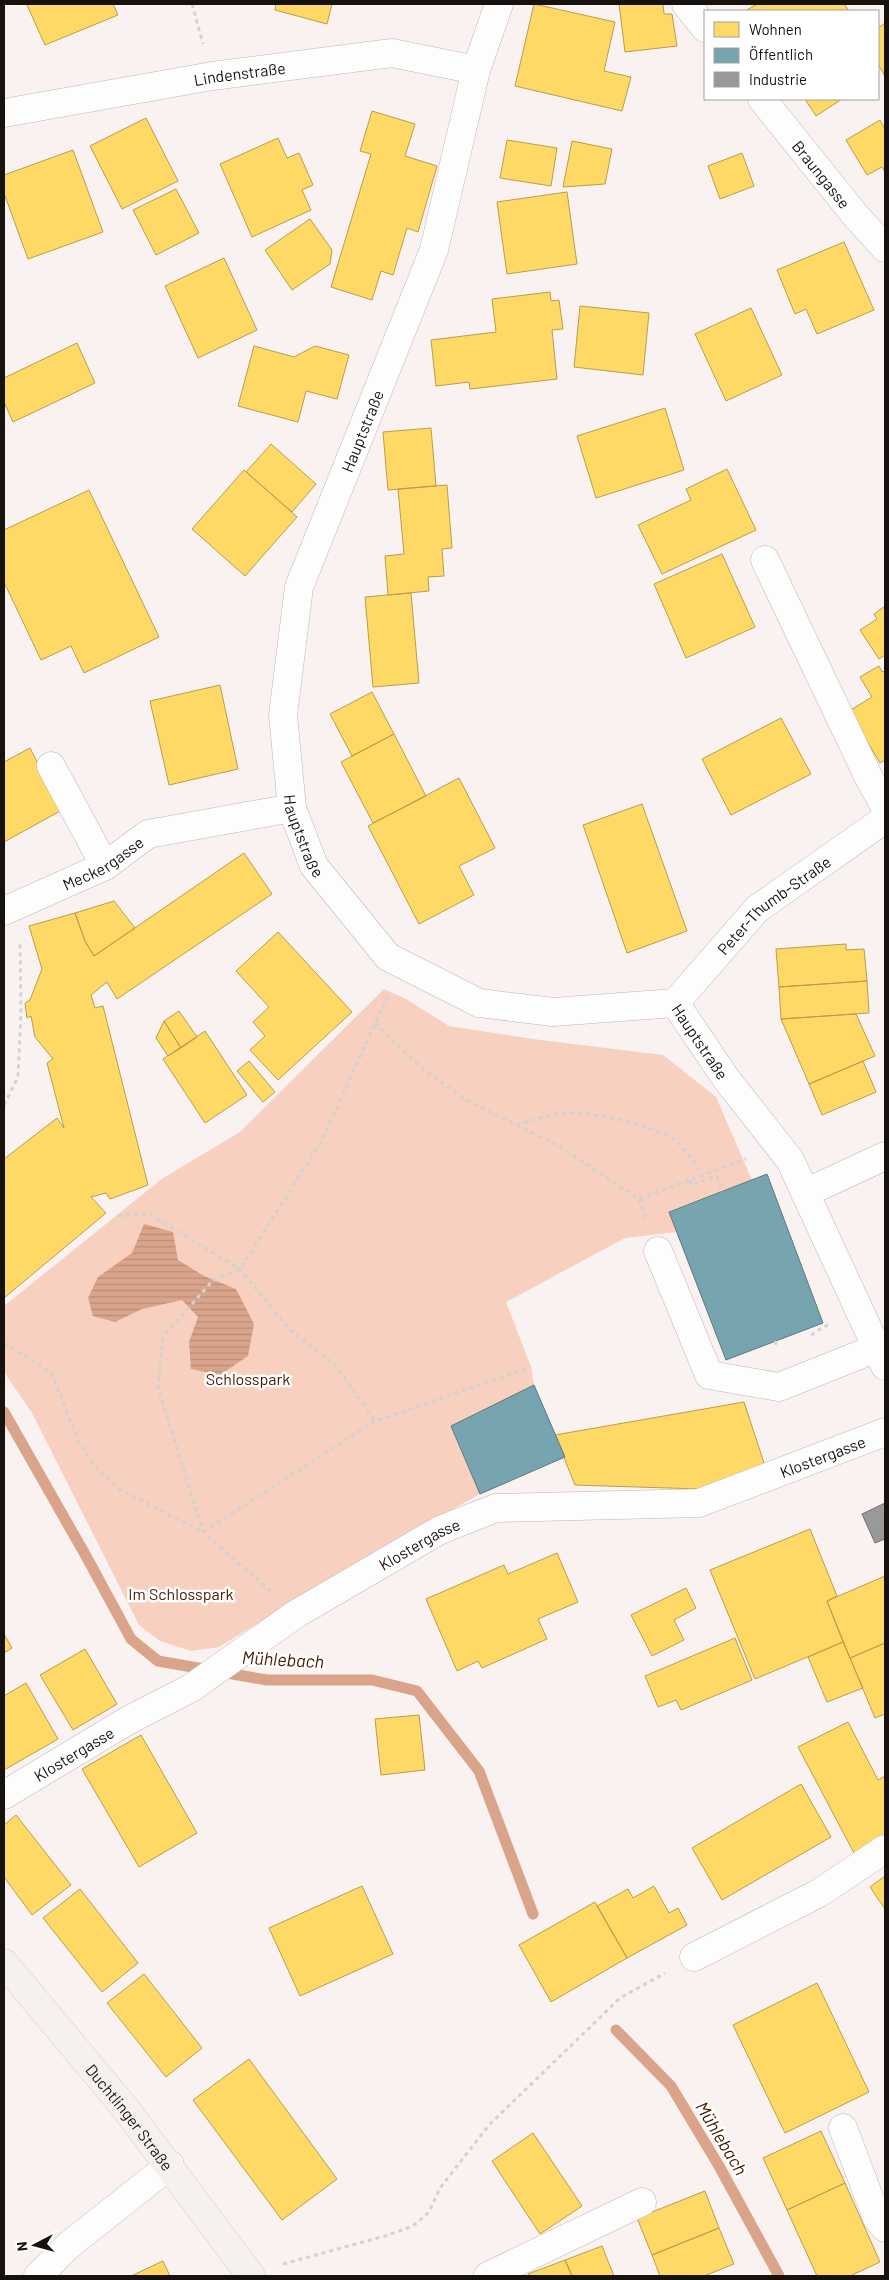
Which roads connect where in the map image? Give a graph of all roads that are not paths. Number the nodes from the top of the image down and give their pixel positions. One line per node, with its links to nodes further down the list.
1 (499, 4): 4 (street, Hauptstraße)
2 (686, 4): 3 (street)
3 (704, 27)
4 (476, 70): 6 (street, Lindenstraße); 11 (street, Hauptstraße)
5 (763, 100): 7 (street, Braungasse)
6 (4, 113)
7 (885, 248)
8 (765, 560): 10 (street)
9 (51, 766): 13 (street)
10 (885, 807)
11 (292, 808): 13 (street, Meckergasse); 15 (street, Hauptstraße)
12 (885, 819): 15 (street, Peter-Thumb-Straße)
13 (106, 866): 14 (street, Meckergasse)
14 (11, 907)
15 (675, 1003): 17 (street, Hauptstraße)
16 (885, 1156): 17 (street)
17 (805, 1193): 19 (street, Hauptstraße)
18 (658, 1252): 19 (street)
19 (881, 1357)
20 (885, 1432): 21 (street, Klostergasse)
21 (4, 1795)
22 (885, 1849): 23 (street)
23 (694, 1957)
24 (4, 1963): 26 (main road, Duchtlinger Straße)
25 (844, 2128): 28 (street)
26 (170, 2165): 29 (main road, Duchtlinger Straße); 30 (street)
27 (642, 2202): 31 (street)
28 (885, 2228)
29 (250, 2275)
30 (38, 2276)
31 (488, 2276)

